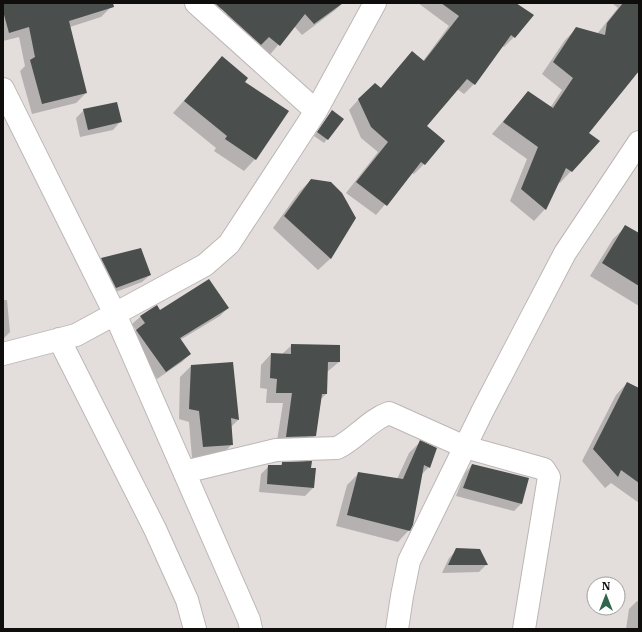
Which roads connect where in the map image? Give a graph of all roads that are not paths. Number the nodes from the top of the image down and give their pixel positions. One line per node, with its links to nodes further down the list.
1 (196, 3): 4 (street)
2 (375, 3): 4 (street)
3 (3, 89): 6 (street)
4 (316, 111): 6 (street)
5 (639, 142): 9 (street)
6 (115, 314): 7 (street); 10 (street)
7 (59, 339): 8 (street); 11 (street)
8 (3, 354)
9 (465, 447): 10 (street); 13 (street); 14 (street)
10 (184, 472): 12 (street)
11 (195, 629)
12 (251, 629)
13 (398, 629)
14 (524, 629)

